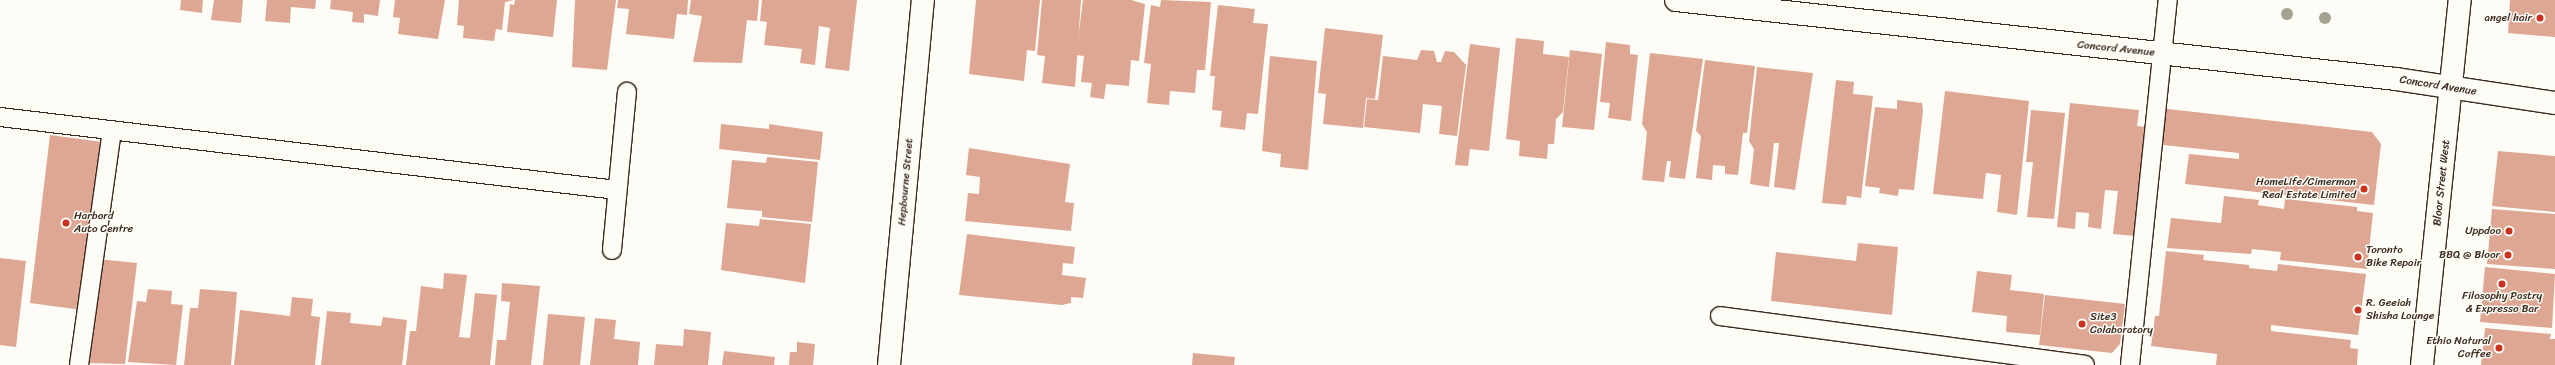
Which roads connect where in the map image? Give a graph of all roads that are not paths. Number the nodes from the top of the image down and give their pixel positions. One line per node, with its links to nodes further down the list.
1 (923, 0): 15 (street, Hepbourne Street)
2 (1676, 0): 5 (street, Concord Avenue)
3 (2168, 0): 5 (lane)
4 (2460, 0): 6 (street, Bloor Street West)
5 (2164, 54): 6 (street, Concord Avenue); 17 (lane)
6 (2452, 87): 8 (street, Concord Avenue); 18 (street, Bloor Street West)
7 (627, 92): 11 (lane)
8 (2555, 103)
9 (0, 117): 10 (lane)
10 (112, 130): 11 (lane); 14 (lane)
11 (617, 190): 12 (lane)
12 (612, 250)
13 (1720, 316): 16 (lane)
14 (79, 365)
15 (889, 365)
16 (2085, 365)
17 (2130, 365)
18 (2422, 365)

